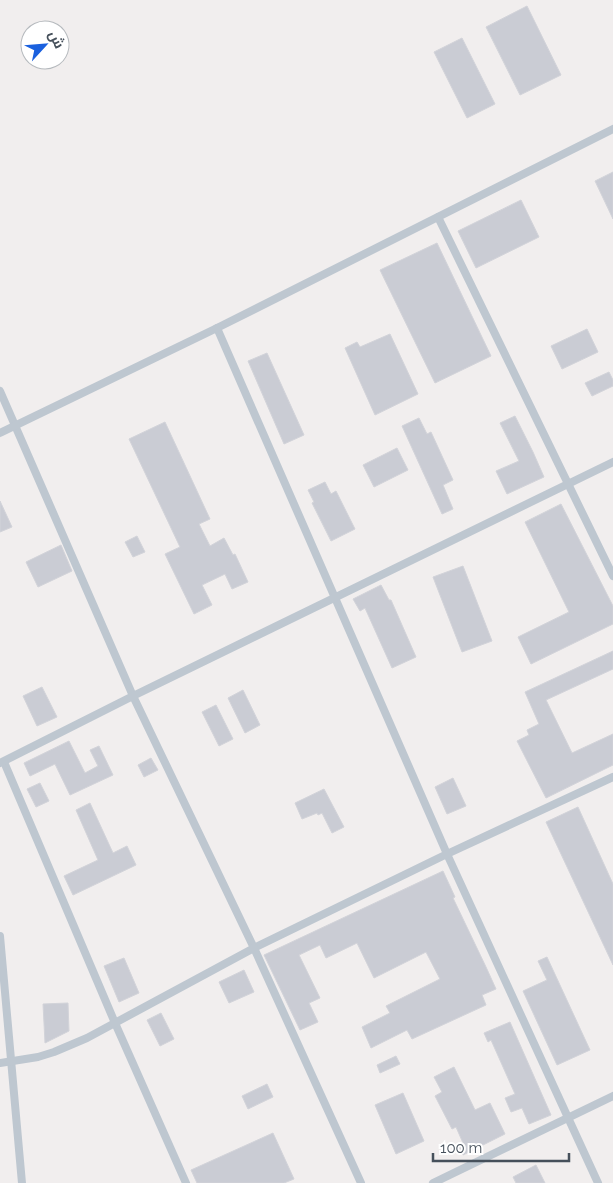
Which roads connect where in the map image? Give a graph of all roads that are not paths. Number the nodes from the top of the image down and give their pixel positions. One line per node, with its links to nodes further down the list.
1 (613, 129): 2 (street)
2 (438, 217): 3 (street); 8 (street)
3 (217, 328): 5 (street); 10 (street)
4 (0, 391): 5 (street)
5 (15, 426): 6 (street); 11 (street)
6 (0, 433)
7 (613, 462): 8 (street)
8 (568, 484): 9 (street); 10 (street)
9 (613, 576)
10 (334, 597): 11 (street); 14 (street)
11 (133, 696): 12 (street); 16 (street)
12 (2, 762): 18 (street)
13 (613, 776): 14 (street)
14 (447, 854): 16 (street); 22 (street)
15 (0, 936): 17 (street)
16 (254, 948): 18 (street); 25 (street)
17 (2, 972): 19 (street)
18 (115, 1023): 19 (street); 24 (street)
19 (12, 1062): 20 (street); 23 (street)
20 (0, 1063)
21 (613, 1096): 22 (street)
22 (568, 1117): 26 (street); 27 (street)
23 (22, 1183)
24 (186, 1183)
25 (361, 1183)
26 (433, 1183)
27 (598, 1183)

